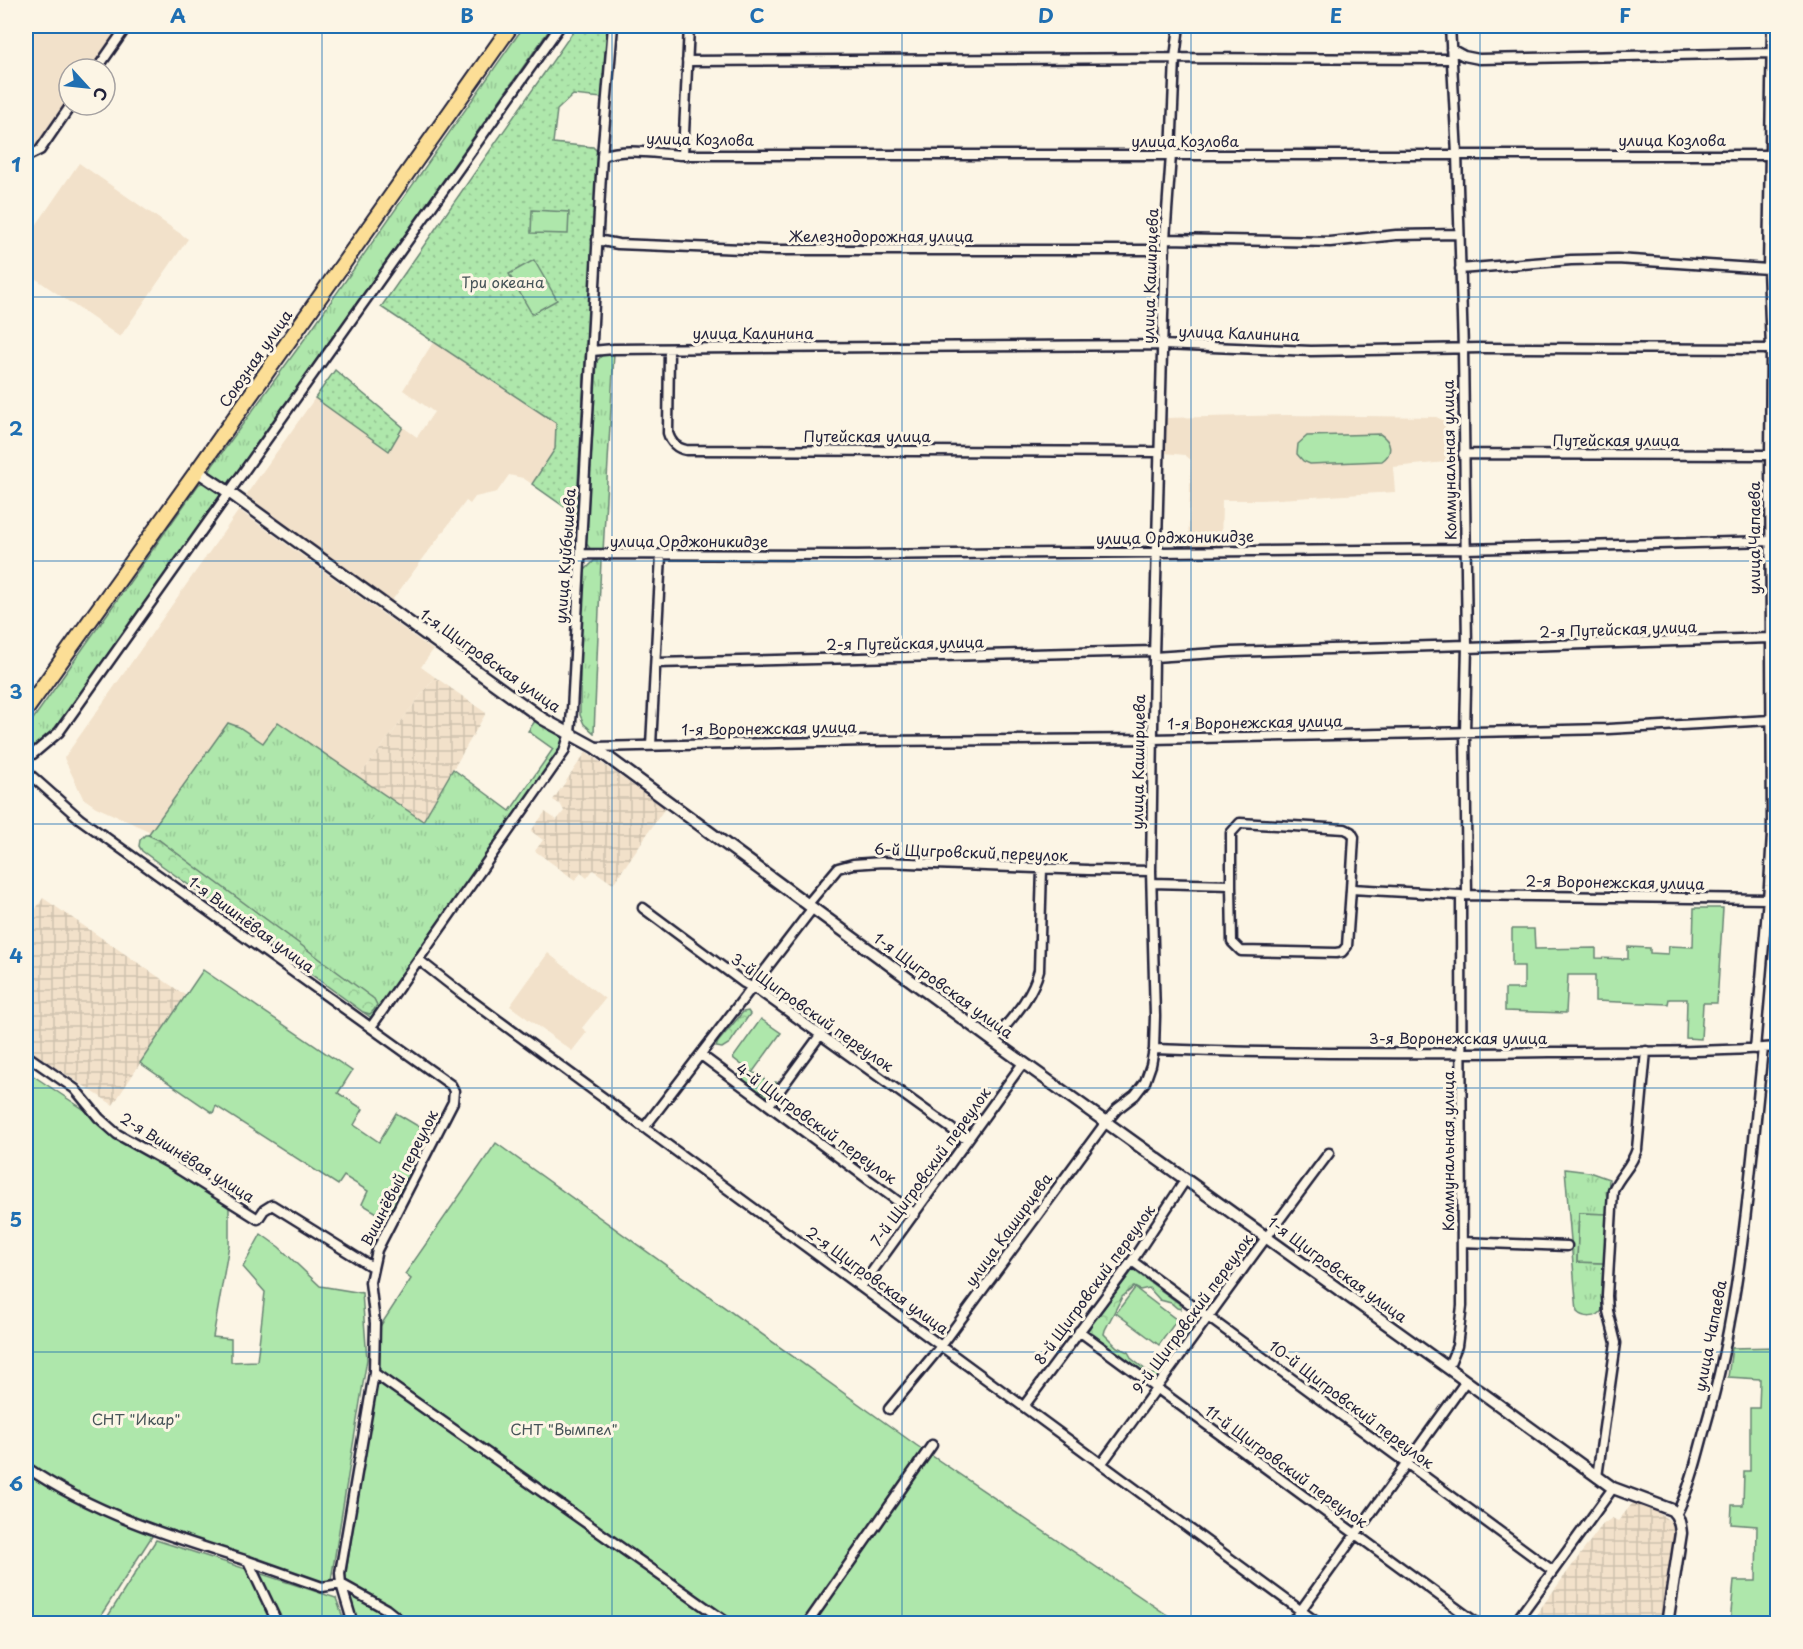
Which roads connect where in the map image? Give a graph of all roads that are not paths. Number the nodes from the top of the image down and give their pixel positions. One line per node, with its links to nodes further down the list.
1 (128, 26): 11 (street)
2 (511, 26): 36 (main road, Союзная улица)
3 (560, 26): 37 (street)
4 (613, 26): 20 (street, улица Куйбышева)
5 (688, 26): 14 (street)
6 (1179, 26): 12 (street, улица Каширцева)
7 (1450, 26): 9 (street, Коммунальная улица)
8 (1772, 26): 10 (street, улица Чапаева)
9 (1451, 49): 10 (street); 13 (street, Коммунальная улица)
10 (1772, 53): 19 (street, улица Чапаева)
11 (106, 57)
12 (1175, 58): 13 (street); 14 (street); 18 (street, улица Каширцева)
13 (1451, 59): 16 (street, Коммунальная улица)
14 (687, 61): 17 (street)
15 (63, 117): 21 (street)
16 (1457, 154): 18 (street, улица Козлова); 19 (street, улица Козлова); 22 (street, Коммунальная улица)
17 (683, 155): 18 (street, улица Козлова); 20 (street, улица Козлова)
18 (1171, 155): 23 (street, улица Каширцева)
19 (1770, 155): 27 (street, улица Чапаева)
20 (602, 156): 24 (street, улица Куйбышева)
21 (26, 158)
22 (1459, 234): 23 (street); 26 (street, Коммунальная улица)
23 (1165, 239): 25 (street, улица Каширцева)
24 (597, 240): 25 (street, Железнодорожная улица); 32 (street, улица Куйбышева)
25 (1165, 250): 28 (street, улица Каширцева)
26 (1460, 269): 27 (street); 30 (street, Коммунальная улица)
27 (1768, 269): 31 (street, улица Чапаева)
28 (1162, 345): 29 (street, улица Калинина); 30 (street, улица Калинина); 33 (street, улица Каширцева)
29 (669, 349): 32 (street, улица Калинина); 33 (street, Путейская улица)
30 (1462, 349): 31 (street, улица Калинина); 34 (street, Коммунальная улица)
31 (1774, 349): 35 (street, улица Чапаева)
32 (592, 351): 41 (street, улица Куйбышева)
33 (1159, 452): 40 (street, улица Каширцева)
34 (1463, 454): 35 (street, Путейская улица); 39 (street, Коммунальная улица)
35 (1770, 455): 38 (street, улица Чапаева)
36 (197, 471): 37 (street, 1-я Щигровская улица); 47 (main road, Союзная улица)
37 (230, 493): 50 (street, 1-я Щигровская улица); 54 (street)
38 (1770, 541): 39 (street, улица Орджоникидзе); 43 (street, улица Чапаева)
39 (1465, 549): 40 (street, улица Орджоникидзе); 44 (street, Коммунальная улица)
40 (1157, 551): 42 (street, улица Орджоникидзе); 45 (street, улица Каширцева)
41 (581, 554): 42 (street, улица Орджоникидзе); 50 (street, улица Куйбышева)
42 (661, 555): 46 (street)
43 (1770, 638): 44 (street, 2-я Путейская улица); 48 (street, улица Чапаева)
44 (1467, 646): 45 (street, 2-я Путейская улица); 49 (street, Коммунальная улица)
45 (1154, 654): 46 (street, 2-я Путейская улица); 51 (street, улица Каширцева)
46 (656, 663): 52 (street)
47 (26, 710)
48 (1771, 720): 49 (street, 1-я Воронежская улица); 62 (street, улица Чапаева)
49 (1466, 732): 51 (street, 1-я Воронежская улица); 61 (street, Коммунальная улица)
50 (570, 733): 53 (street, 1-я Щигровская улица); 65 (street, улица Куйбышева)
51 (1152, 739): 52 (street, 1-я Воронежская улица); 57 (street, улица Каширцева)
52 (651, 745): 53 (street, 1-я Воронежская улица)
53 (594, 747): 63 (street, 1-я Щигровская улица)
54 (26, 758)
55 (26, 771): 67 (street, 1-я Вишнёвая улица)
56 (1042, 868): 57 (street, 6-й Щигровский переулок); 63 (street, 6-й Щигровский переулок); 69 (street)
57 (1151, 871): 58 (street, улица Каширцева)
58 (1152, 883): 59 (street); 71 (street, улица Каширцева)
59 (1231, 885): 60 (street); 60 (street)
60 (1351, 889): 61 (street, 2-я Воронежская улица)
61 (1464, 895): 62 (street, 2-я Воронежская улица); 74 (street, Коммунальная улица)
62 (1768, 899): 72 (street, улица Чапаева)
63 (810, 907): 66 (street, 6-й Щигровский переулок); 69 (street, 1-я Щигровская улица)
64 (643, 908): 66 (street, 3-й Щигровский переулок)
65 (419, 960): 67 (street, улица Куйбышева); 81 (street, 2-я Щигровская улица)
66 (753, 988): 68 (street, 3-й Щигровский переулок); 76 (street, 6-й Щигровский переулок)
67 (371, 1027): 78 (street, 1-я Вишнёвая улица)
68 (821, 1034): 79 (street); 82 (street, 3-й Щигровский переулок)
69 (993, 1041): 77 (street, 1-я Щигровская улица)
70 (1778, 1047): 72 (street, 3-я Воронежская улица)
71 (1154, 1049): 74 (street, 3-я Воронежская улица); 80 (street, улица Каширцева)
72 (1759, 1049): 73 (street, 3-я Воронежская улица); 107 (street, улица Чапаева)
73 (1646, 1051): 74 (street, 3-я Воронежская улица); 105 (street)
74 (1462, 1053): 87 (street, Коммунальная улица)
75 (26, 1055): 90 (street, 2-я Вишнёвая улица)
76 (700, 1055): 79 (street, 4-й Щигровский переулок); 81 (street, 6-й Щигровский переулок)
77 (1023, 1063): 80 (street, 1-я Щигровская улица); 82 (street, 7-й Щигровский переулок)
78 (453, 1102): 90 (street, Вишнёвый переулок)
79 (769, 1105): 85 (street, 4-й Щигровский переулок)
80 (1106, 1122): 84 (street, 1-я Щигровская улица); 94 (street, улица Каширцева)
81 (644, 1128): 91 (street, 2-я Щигровская улица)
82 (967, 1140): 85 (street, 7-й Щигровский переулок)
83 (1329, 1153): 86 (street, 9-й Щигровский переулок)
84 (1186, 1179): 86 (street, 1-я Щигровская улица); 89 (street, 8-й Щигровский переулок)
85 (915, 1214): 91 (street, 7-й Щигровский переулок)
86 (1266, 1237): 92 (street, 9-й Щигровский переулок); 95 (street, 1-я Щигровская улица)
87 (1462, 1242): 88 (street); 95 (street, Коммунальная улица)
88 (1567, 1246)
89 (1132, 1261): 92 (street, 10-й Щигровский переулок); 93 (street, 8-й Щигровский переулок)
90 (372, 1267): 96 (street)
91 (861, 1287): 94 (street, 2-я Щигровская улица)
92 (1209, 1317): 98 (street, 9-й Щигровский переулок); 103 (street, 10-й Щигровский переулок)
93 (1079, 1331): 98 (street, 11-й Щигровский переулок); 99 (street, 8-й Щигровский переулок)
94 (942, 1346): 99 (street, 2-я Щигровская улица); 100 (street, улица Каширцева)
95 (1448, 1368): 97 (street, 1-я Щигровская улица)
96 (374, 1373): 111 (street); 116 (street)
97 (1466, 1381): 103 (street); 105 (street, 1-я Щигровская улица)
98 (1156, 1389): 102 (street, 9-й Щигровский переулок); 108 (street, 11-й Щигровский переулок)
99 (1024, 1406): 102 (street, 2-я Щигровская улица)
100 (889, 1409)
101 (932, 1444): 117 (street)
102 (1102, 1463): 112 (street, 2-я Щигровская улица)
103 (1406, 1463): 108 (street); 110 (street, 10-й Щигровский переулок)
104 (26, 1467): 109 (street)
105 (1598, 1477): 106 (street, 1-я Щигровская улица)
106 (1613, 1488): 107 (street, 1-я Щигровская улица); 110 (street)
107 (1676, 1515): 122 (street)
108 (1355, 1534): 112 (street); 120 (street, 11-й Щигровский переулок)
109 (248, 1562): 111 (street); 113 (street)
110 (1553, 1571): 121 (street)
111 (341, 1584): 114 (street); 115 (street)
112 (1300, 1609): 118 (street); 119 (street, 2-я Щигровская улица)
113 (278, 1623)
114 (353, 1623)
115 (405, 1623)
116 (729, 1623)
117 (807, 1623)
118 (1291, 1623)
119 (1319, 1623)
120 (1478, 1623)
121 (1514, 1623)
122 (1667, 1623)

